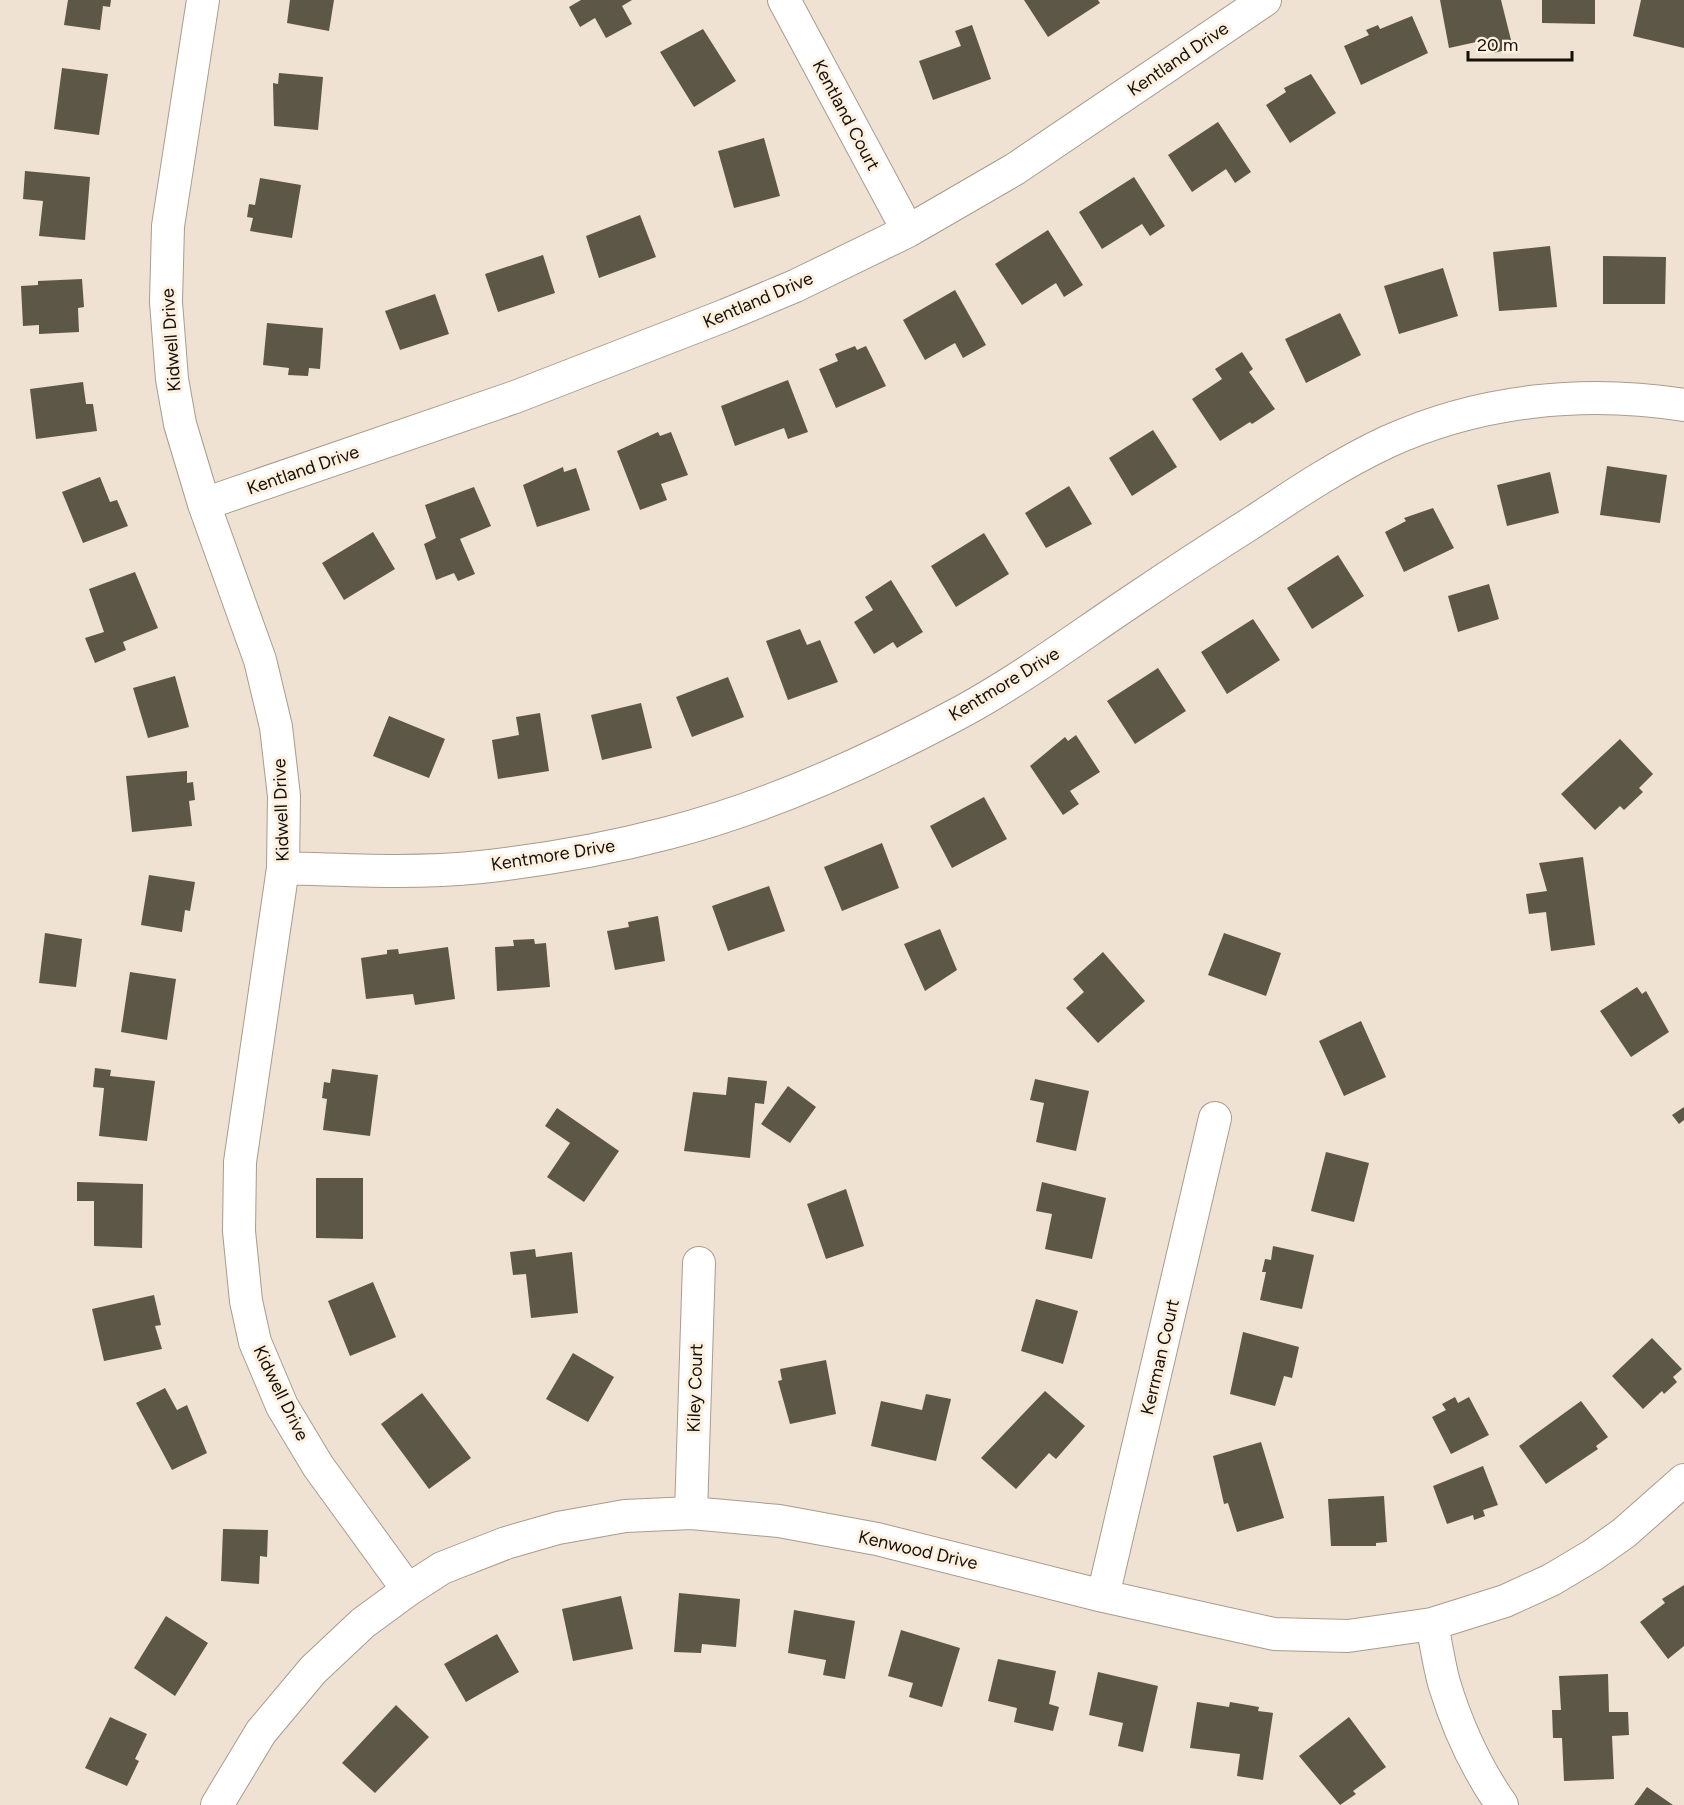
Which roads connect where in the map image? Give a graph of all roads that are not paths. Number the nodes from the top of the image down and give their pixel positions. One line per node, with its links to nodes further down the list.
1 (203, 0): 6 (street, Kidwell Drive)
2 (784, 0): 4 (street, Kentland Court)
3 (1265, 0): 4 (street, Kentland Drive)
4 (908, 231): 6 (street, Kentland Drive)
5 (1684, 405): 7 (street, Kentmore Drive)
6 (204, 504): 7 (street, Kidwell Drive)
7 (283, 868): 12 (street, Kidwell Drive)
8 (1215, 1118): 13 (street, Kerrman Court)
9 (699, 1263): 11 (street, Kiley Court)
10 (1684, 1480): 14 (street, Kenwood Drive)
11 (691, 1513): 12 (street, Kenwood Drive); 13 (street, Kenwood Drive)
12 (408, 1590): 15 (street, Kenwood Drive)
13 (1104, 1596): 14 (street, Kenwood Drive)
14 (1432, 1624): 16 (street)
15 (217, 1805)
16 (1502, 1805)

